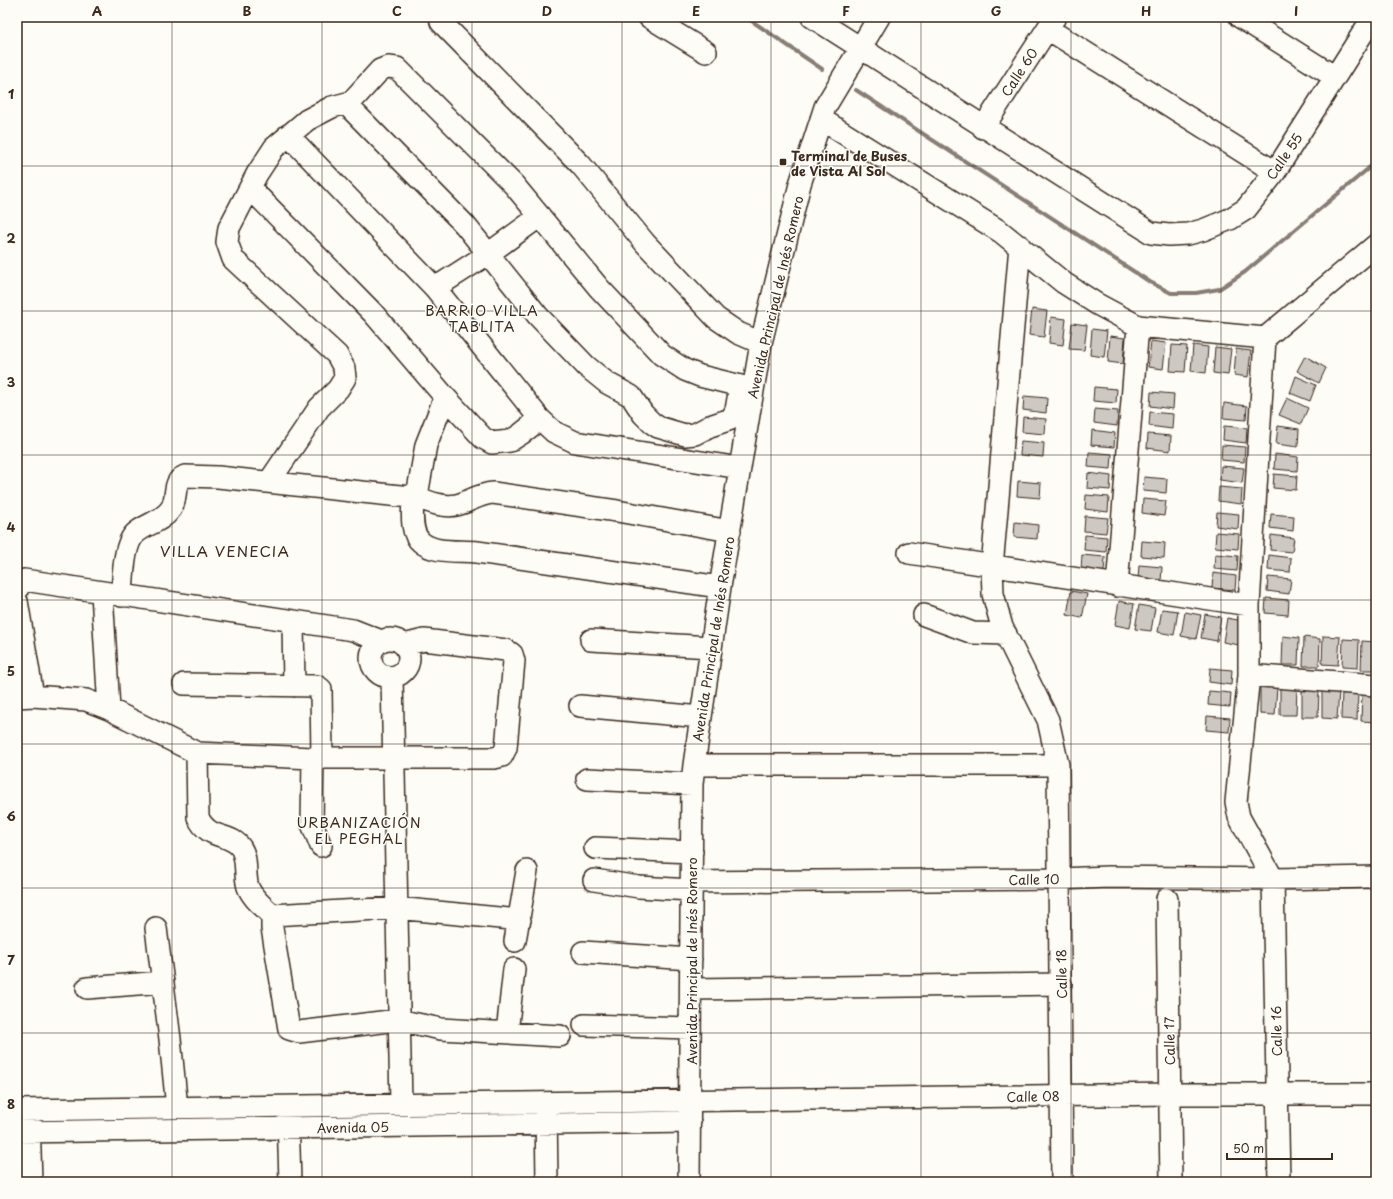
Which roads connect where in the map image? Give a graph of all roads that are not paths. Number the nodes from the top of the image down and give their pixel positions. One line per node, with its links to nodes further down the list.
1 (440, 17): 24 (street)
2 (648, 17): 9 (street)
3 (812, 17): 8 (street)
4 (879, 17): 8 (street, Avenida Principal de Inés Romero)
5 (1240, 17): 10 (street)
6 (1373, 21): 10 (street, Calle 55)
7 (1052, 23): 13 (street, Calle 60); 15 (street)
8 (859, 48): 12 (street, Avenida Principal de Inés Romero); 13 (street)
9 (706, 52)
10 (1335, 77): 15 (street, Calle 55)
11 (350, 102): 14 (street); 17 (street); 20 (street)
12 (823, 113): 19 (street); 24 (street, Avenida Principal de Inés Romero)
13 (983, 128): 15 (street, Calle 55)
14 (288, 135): 16 (street); 21 (street)
15 (1275, 172)
16 (251, 189): 26 (street); 29 (street)
17 (540, 216): 20 (street); 25 (street)
18 (1376, 245): 23 (street)
19 (1020, 246): 22 (street); 33 (street, Calle 18)
20 (488, 254): 21 (street); 25 (street)
21 (435, 288): 27 (street)
22 (1138, 326): 23 (street); 34 (street)
23 (1265, 338): 39 (street)
24 (762, 343): 25 (street, Avenida Principal de Inés Romero)
25 (747, 388): 28 (street, Avenida Principal de Inés Romero)
26 (445, 397): 27 (street); 30 (street)
27 (540, 419): 28 (street)
28 (740, 468): 31 (street, Avenida Principal de Inés Romero)
29 (269, 482): 30 (street); 37 (street)
30 (414, 495): 31 (street); 35 (street)
31 (730, 531): 35 (street, Avenida Principal de Inés Romero)
32 (909, 553): 33 (street)
33 (992, 567): 34 (street); 42 (street, Calle 18)
34 (1117, 586): 39 (street)
35 (720, 587): 46 (street, Avenida Principal de Inés Romero)
36 (17, 591): 37 (street)
37 (112, 595): 41 (street); 54 (street)
38 (17, 601): 52 (street)
39 (1249, 605): 47 (street)
40 (924, 615): 42 (street)
41 (293, 621): 44 (street); 51 (street)
42 (1006, 634): 59 (street, Calle 18)
43 (591, 640): 46 (street)
44 (381, 641): 45 (street); 48 (street)
45 (404, 645): 48 (street); 58 (street)
46 (711, 647): 55 (street, Avenida Principal de Inés Romero)
47 (1249, 675): 50 (street); 68 (street)
48 (392, 677): 58 (street)
49 (184, 684): 51 (street)
50 (1376, 685)
51 (294, 686): 57 (street)
52 (25, 696): 54 (street)
53 (580, 706): 55 (street)
54 (109, 709): 56 (street)
55 (701, 717): 60 (street, Avenida Principal de Inés Romero)
56 (197, 753): 57 (street); 73 (street)
57 (317, 758): 58 (street); 62 (street)
58 (393, 758): 72 (street)
59 (1058, 765): 60 (street); 67 (street, Calle 18)
60 (693, 775): 61 (street); 64 (street, Avenida Principal de Inés Romero)
61 (587, 779)
62 (321, 846)
63 (595, 848): 64 (street)
64 (692, 852): 70 (street, Avenida Principal de Inés Romero)
65 (527, 871): 74 (street)
66 (1376, 877): 68 (street, Calle 10)
67 (1060, 879): 68 (street, Calle 10); 70 (street, Calle 10); 81 (street, Calle 18)
68 (1273, 879): 89 (street, Calle 16)
69 (594, 880): 70 (street, Calle 10)
70 (691, 886): 78 (street, Avenida Principal de Inés Romero)
71 (1167, 899): 90 (street, Calle 17)
72 (396, 908): 73 (street); 74 (street); 84 (street)
73 (272, 915): 84 (street)
74 (520, 920): 76 (street)
75 (156, 928): 80 (street)
76 (515, 942)
77 (582, 952): 78 (street)
78 (691, 959): 83 (street, Avenida Principal de Inés Romero)
79 (514, 969): 87 (street)
80 (163, 982): 82 (street); 97 (street)
81 (1061, 984): 83 (street); 92 (street, Calle 18)
82 (88, 988)
83 (691, 989): 86 (street, Avenida Principal de Inés Romero)
84 (398, 1020): 87 (street); 95 (street)
85 (584, 1025): 86 (street)
86 (690, 1028): 93 (street, Avenida Principal de Inés Romero)
87 (506, 1033): 88 (street)
88 (560, 1036)
89 (1279, 1093): 90 (street, Calle 08); 91 (street, Calle 08); 109 (street, Calle 16)
90 (1170, 1094): 92 (street, Calle 08); 108 (street, Calle 17)
91 (1376, 1094)
92 (1062, 1096): 93 (street, Calle 08); 107 (street, Calle 18)
93 (690, 1101): 94 (street, Avenida 05); 99 (street, Avenida Principal de Inés Romero)
94 (546, 1102): 95 (street, Avenida 05); 100 (street)
95 (401, 1104): 96 (street, Avenida 05)
96 (288, 1107): 97 (street, Avenida 05); 101 (street)
97 (177, 1108): 98 (street, Avenida 05)
98 (23, 1110): 102 (street)
99 (690, 1122): 100 (street, Avenida 05); 106 (street, Avenida Principal de Inés Romero)
100 (546, 1123): 101 (street, Avenida 05); 105 (street)
101 (288, 1128): 102 (street, Avenida 05); 104 (street)
102 (23, 1132): 103 (street)
103 (30, 1182)
104 (290, 1182)
105 (547, 1182)
106 (689, 1182)
107 (1062, 1182)
108 (1171, 1182)
109 (1279, 1182)

